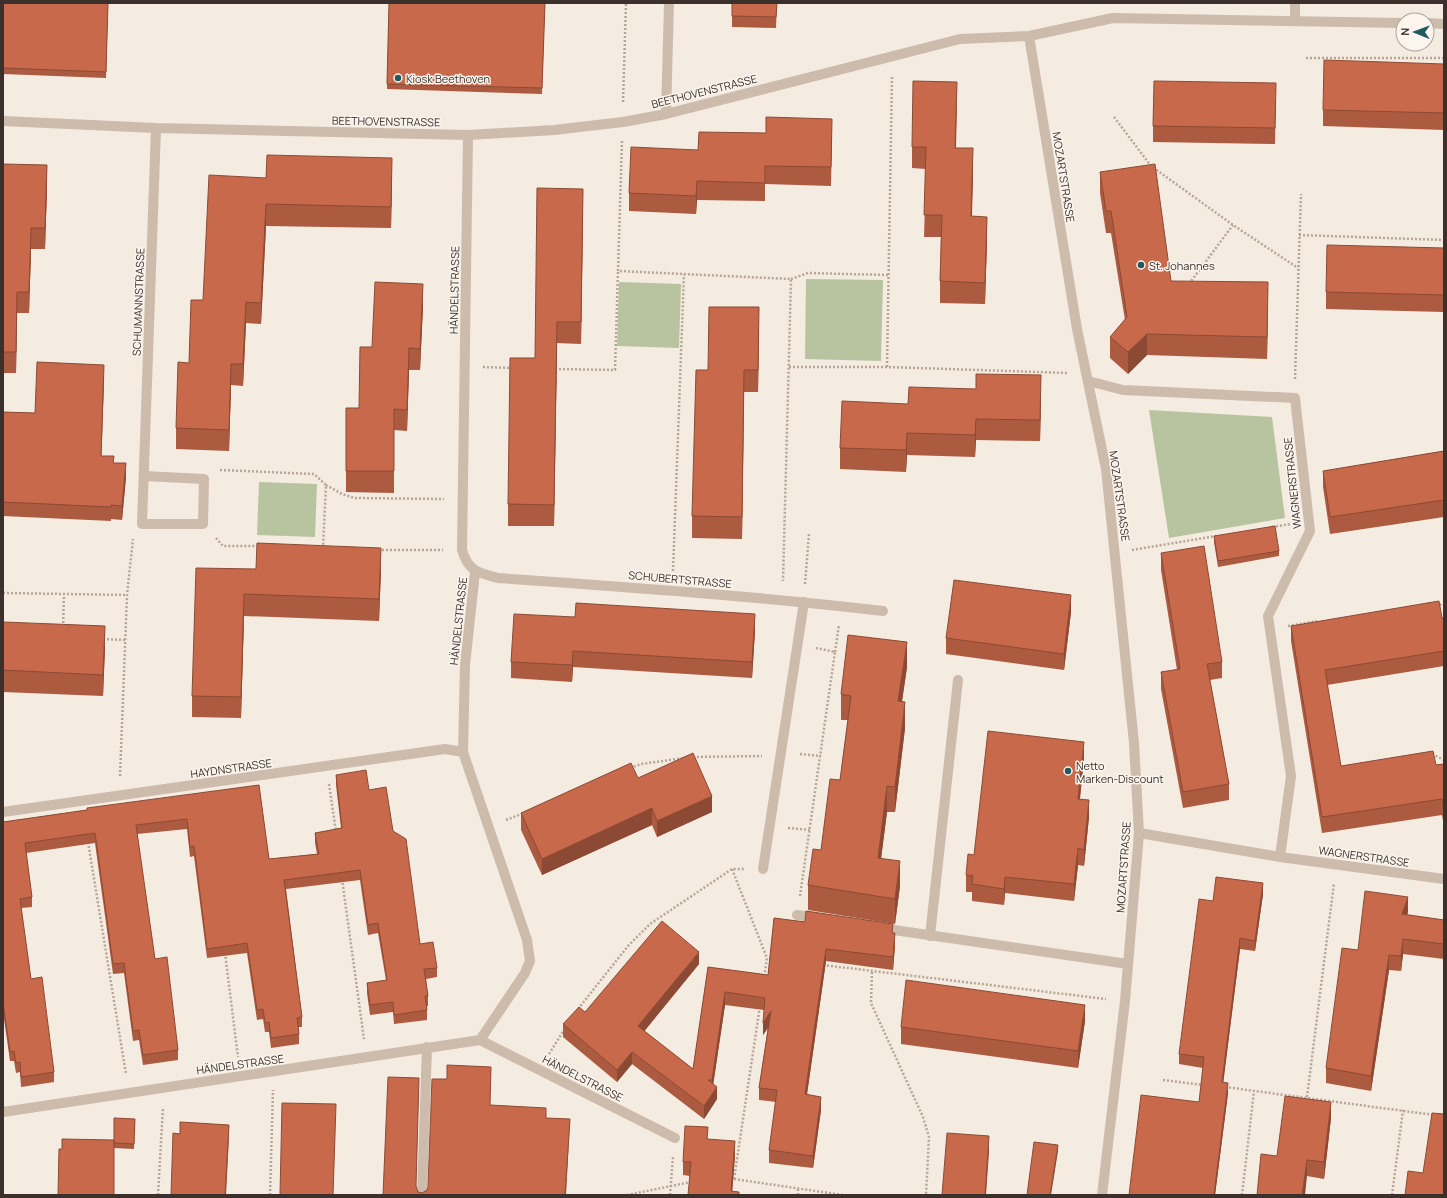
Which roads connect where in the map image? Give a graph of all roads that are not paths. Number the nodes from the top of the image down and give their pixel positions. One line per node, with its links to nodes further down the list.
1 (669, 3): 6 (street)
2 (1295, 3): 3 (street)
3 (1295, 21): 4 (street, BEETHOVENSTRASSE); 5 (street, BEETHOVENSTRASSE)
4 (1395, 23)
5 (1029, 36): 6 (street, BEETHOVENSTRASSE); 10 (street, MOZARTSTRASSE)
6 (666, 114): 9 (street, BEETHOVENSTRASSE)
7 (3, 121): 8 (street, BEETHOVENSTRASSE)
8 (156, 128): 9 (street, BEETHOVENSTRASSE); 11 (street, SCHUMANNSTRASSE)
9 (468, 135): 12 (street, HÄNDELSTRASSE)
10 (1087, 377): 18 (street, MOZARTSTRASSE); 19 (street, WAGNERSTRASSE)
11 (144, 476): 11 (street, SCHUMANNSTRASSE)
12 (475, 572): 13 (street, SCHUBERTSTRASSE); 16 (street, HÄNDELSTRASSE)
13 (804, 602): 14 (street, SCHUBERTSTRASSE); 20 (street)
14 (883, 611)
15 (958, 680): 25 (street)
16 (463, 752): 17 (street, HAYDNSTRASSE); 27 (street, HÄNDELSTRASSE)
17 (3, 812)
18 (1139, 833): 19 (street, WAGNERSTRASSE); 26 (street, MOZARTSTRASSE)
19 (1280, 857): 21 (street, WAGNERSTRASSE)
20 (763, 869)
21 (1444, 879)
22 (797, 915): 23 (street)
23 (828, 920)
24 (868, 926): 25 (street)
25 (930, 936): 26 (street)
26 (1128, 964): 32 (street, MOZARTSTRASSE)
27 (480, 1040): 28 (street, HÄNDELSTRASSE); 30 (street, HÄNDELSTRASSE)
28 (427, 1047): 29 (street, HÄNDELSTRASSE); 31 (street)
29 (3, 1112)
30 (675, 1138)
31 (422, 1195)
32 (1102, 1195)

